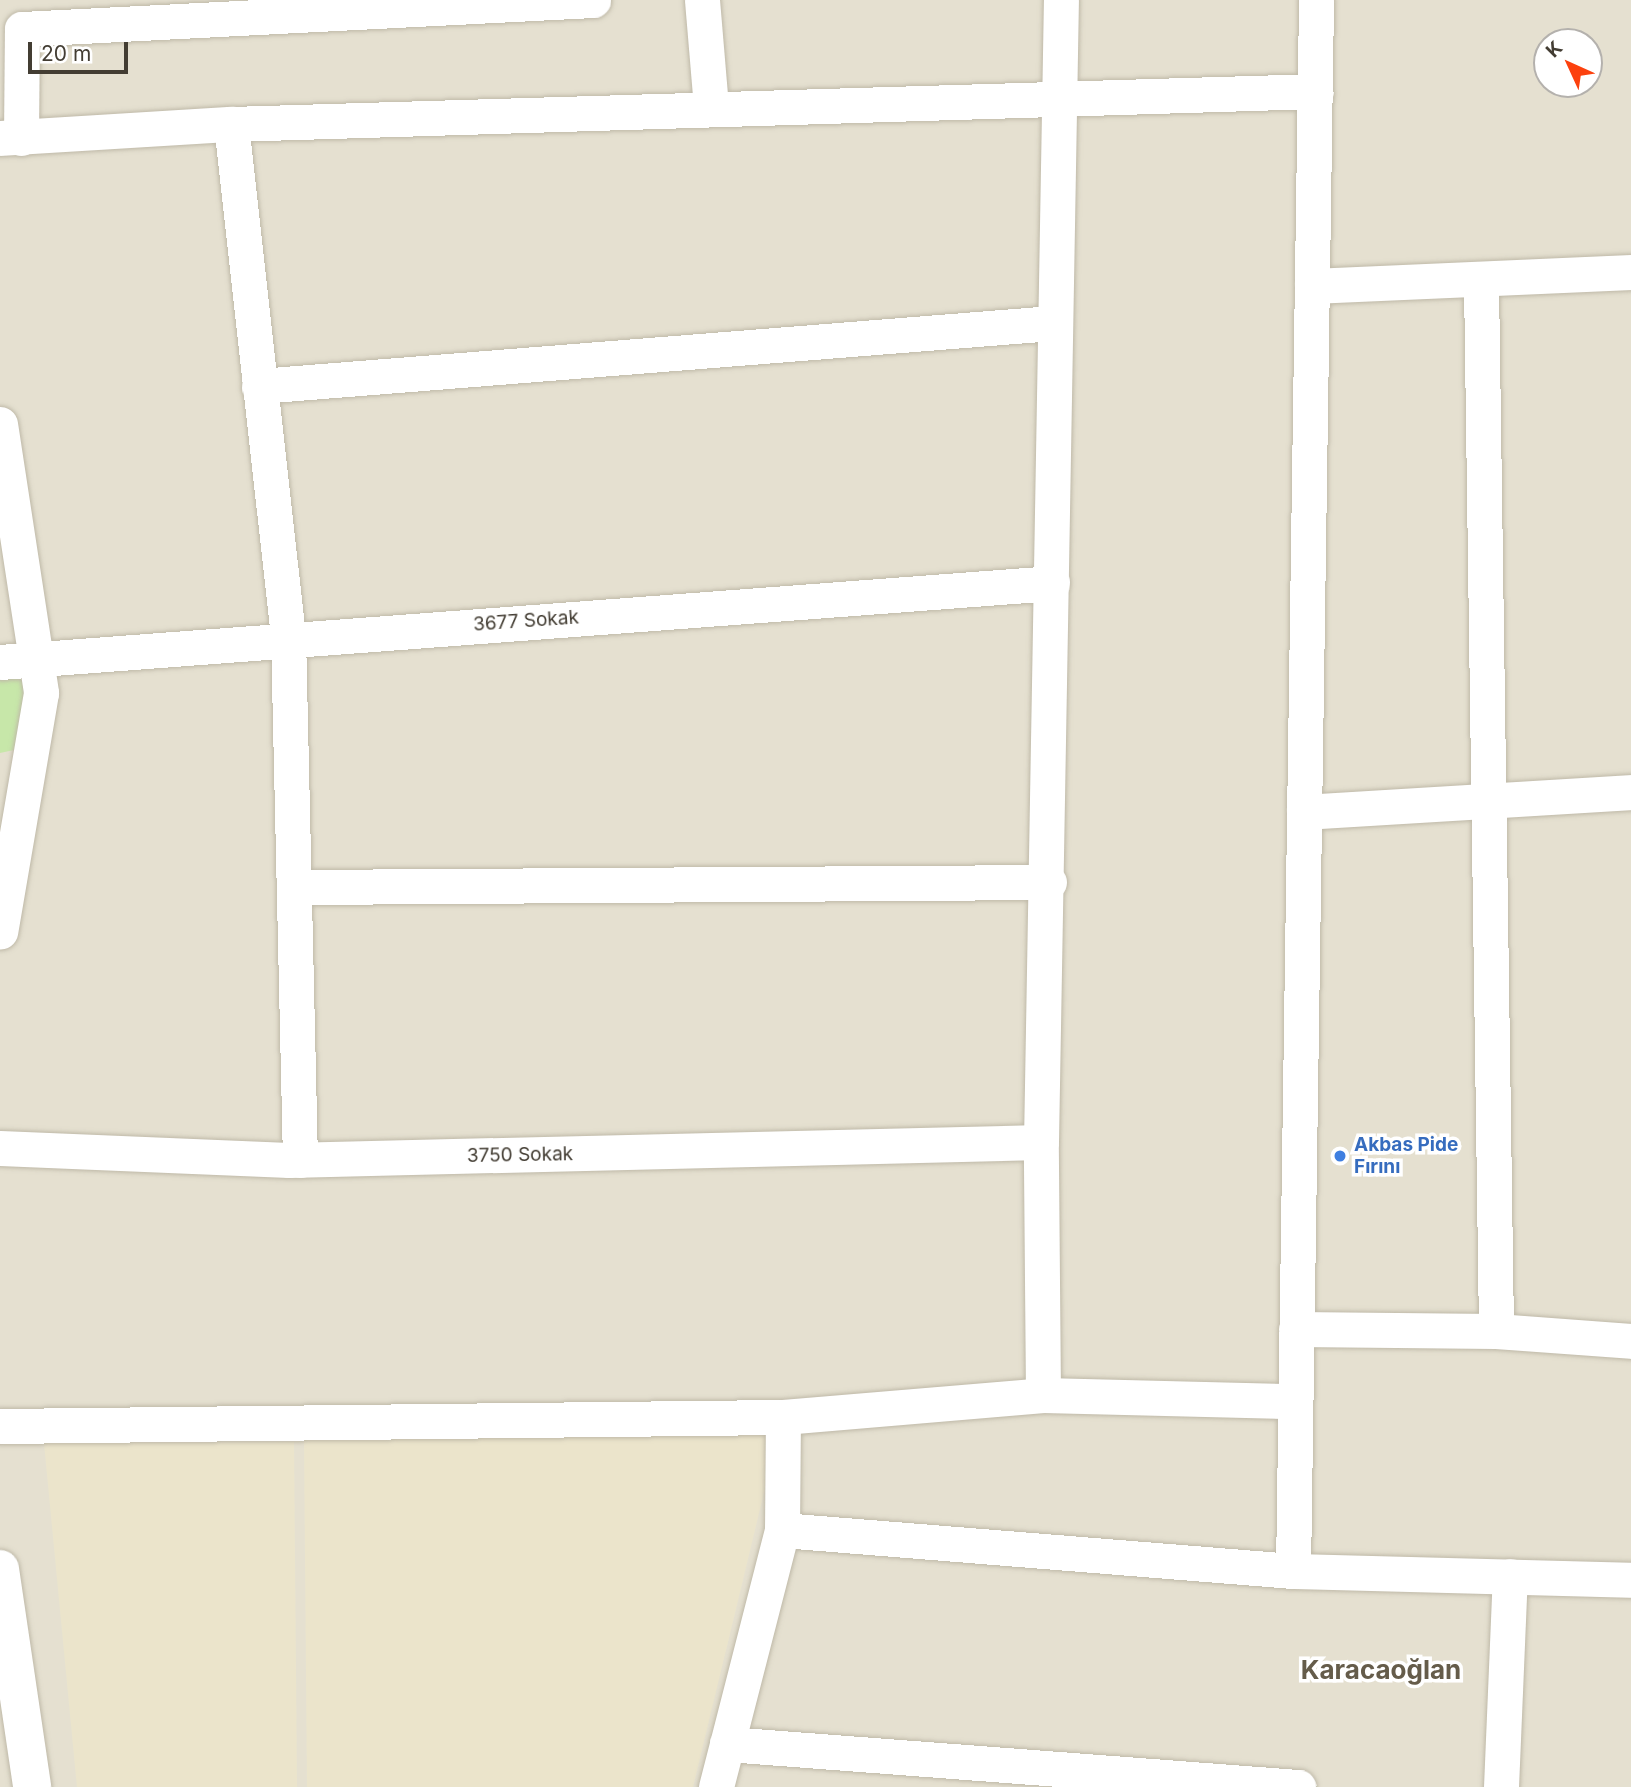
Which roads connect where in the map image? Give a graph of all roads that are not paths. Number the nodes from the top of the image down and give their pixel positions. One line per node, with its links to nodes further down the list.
1 (593, 0): 5 (street)
2 (702, 0): 8 (street)
3 (1061, 0): 7 (street)
4 (1316, 0): 6 (street)
5 (47, 15): 10 (street)
6 (1315, 91): 7 (street); 13 (street)
7 (1062, 96): 8 (street); 14 (street)
8 (711, 108): 9 (street)
9 (231, 124): 10 (street); 15 (street)
10 (11, 138)
11 (1631, 272): 12 (street)
12 (1481, 282): 13 (street); 22 (street)
13 (1312, 286): 23 (street)
14 (1053, 323): 15 (street); 17 (street)
15 (259, 386): 18 (street)
16 (0, 424): 19 (street)
17 (1052, 583): 18 (street, 3677 Sokak); 24 (street)
18 (288, 636): 19 (street, 3677 Sokak); 25 (street)
19 (38, 654): 20 (street, 3677 Sokak); 26 (street)
20 (0, 662)
21 (1631, 792): 22 (street)
22 (1486, 797): 23 (street); 31 (street)
23 (1304, 812): 30 (street)
24 (1049, 882): 25 (street); 27 (street)
25 (298, 887): 29 (street)
26 (0, 932)
27 (1041, 1142): 29 (street, 3750 Sokak); 33 (street)
28 (0, 1148): 29 (street, 3750 Sokak)
29 (300, 1160)
30 (1296, 1329): 31 (street); 34 (street)
31 (1496, 1331): 32 (street)
32 (1631, 1341)
33 (1043, 1395): 34 (street); 35 (street)
34 (1296, 1401): 39 (street)
35 (783, 1417): 36 (street); 37 (street)
36 (0, 1426)
37 (782, 1530): 39 (street); 43 (street)
38 (0, 1569): 42 (street)
39 (1293, 1571): 40 (street)
40 (1510, 1576): 41 (street); 47 (street)
41 (1631, 1580)
42 (3, 1635): 44 (street)
43 (727, 1744): 45 (street); 46 (street)
44 (32, 1787)
45 (716, 1787)
46 (1298, 1787)
47 (1501, 1787)

